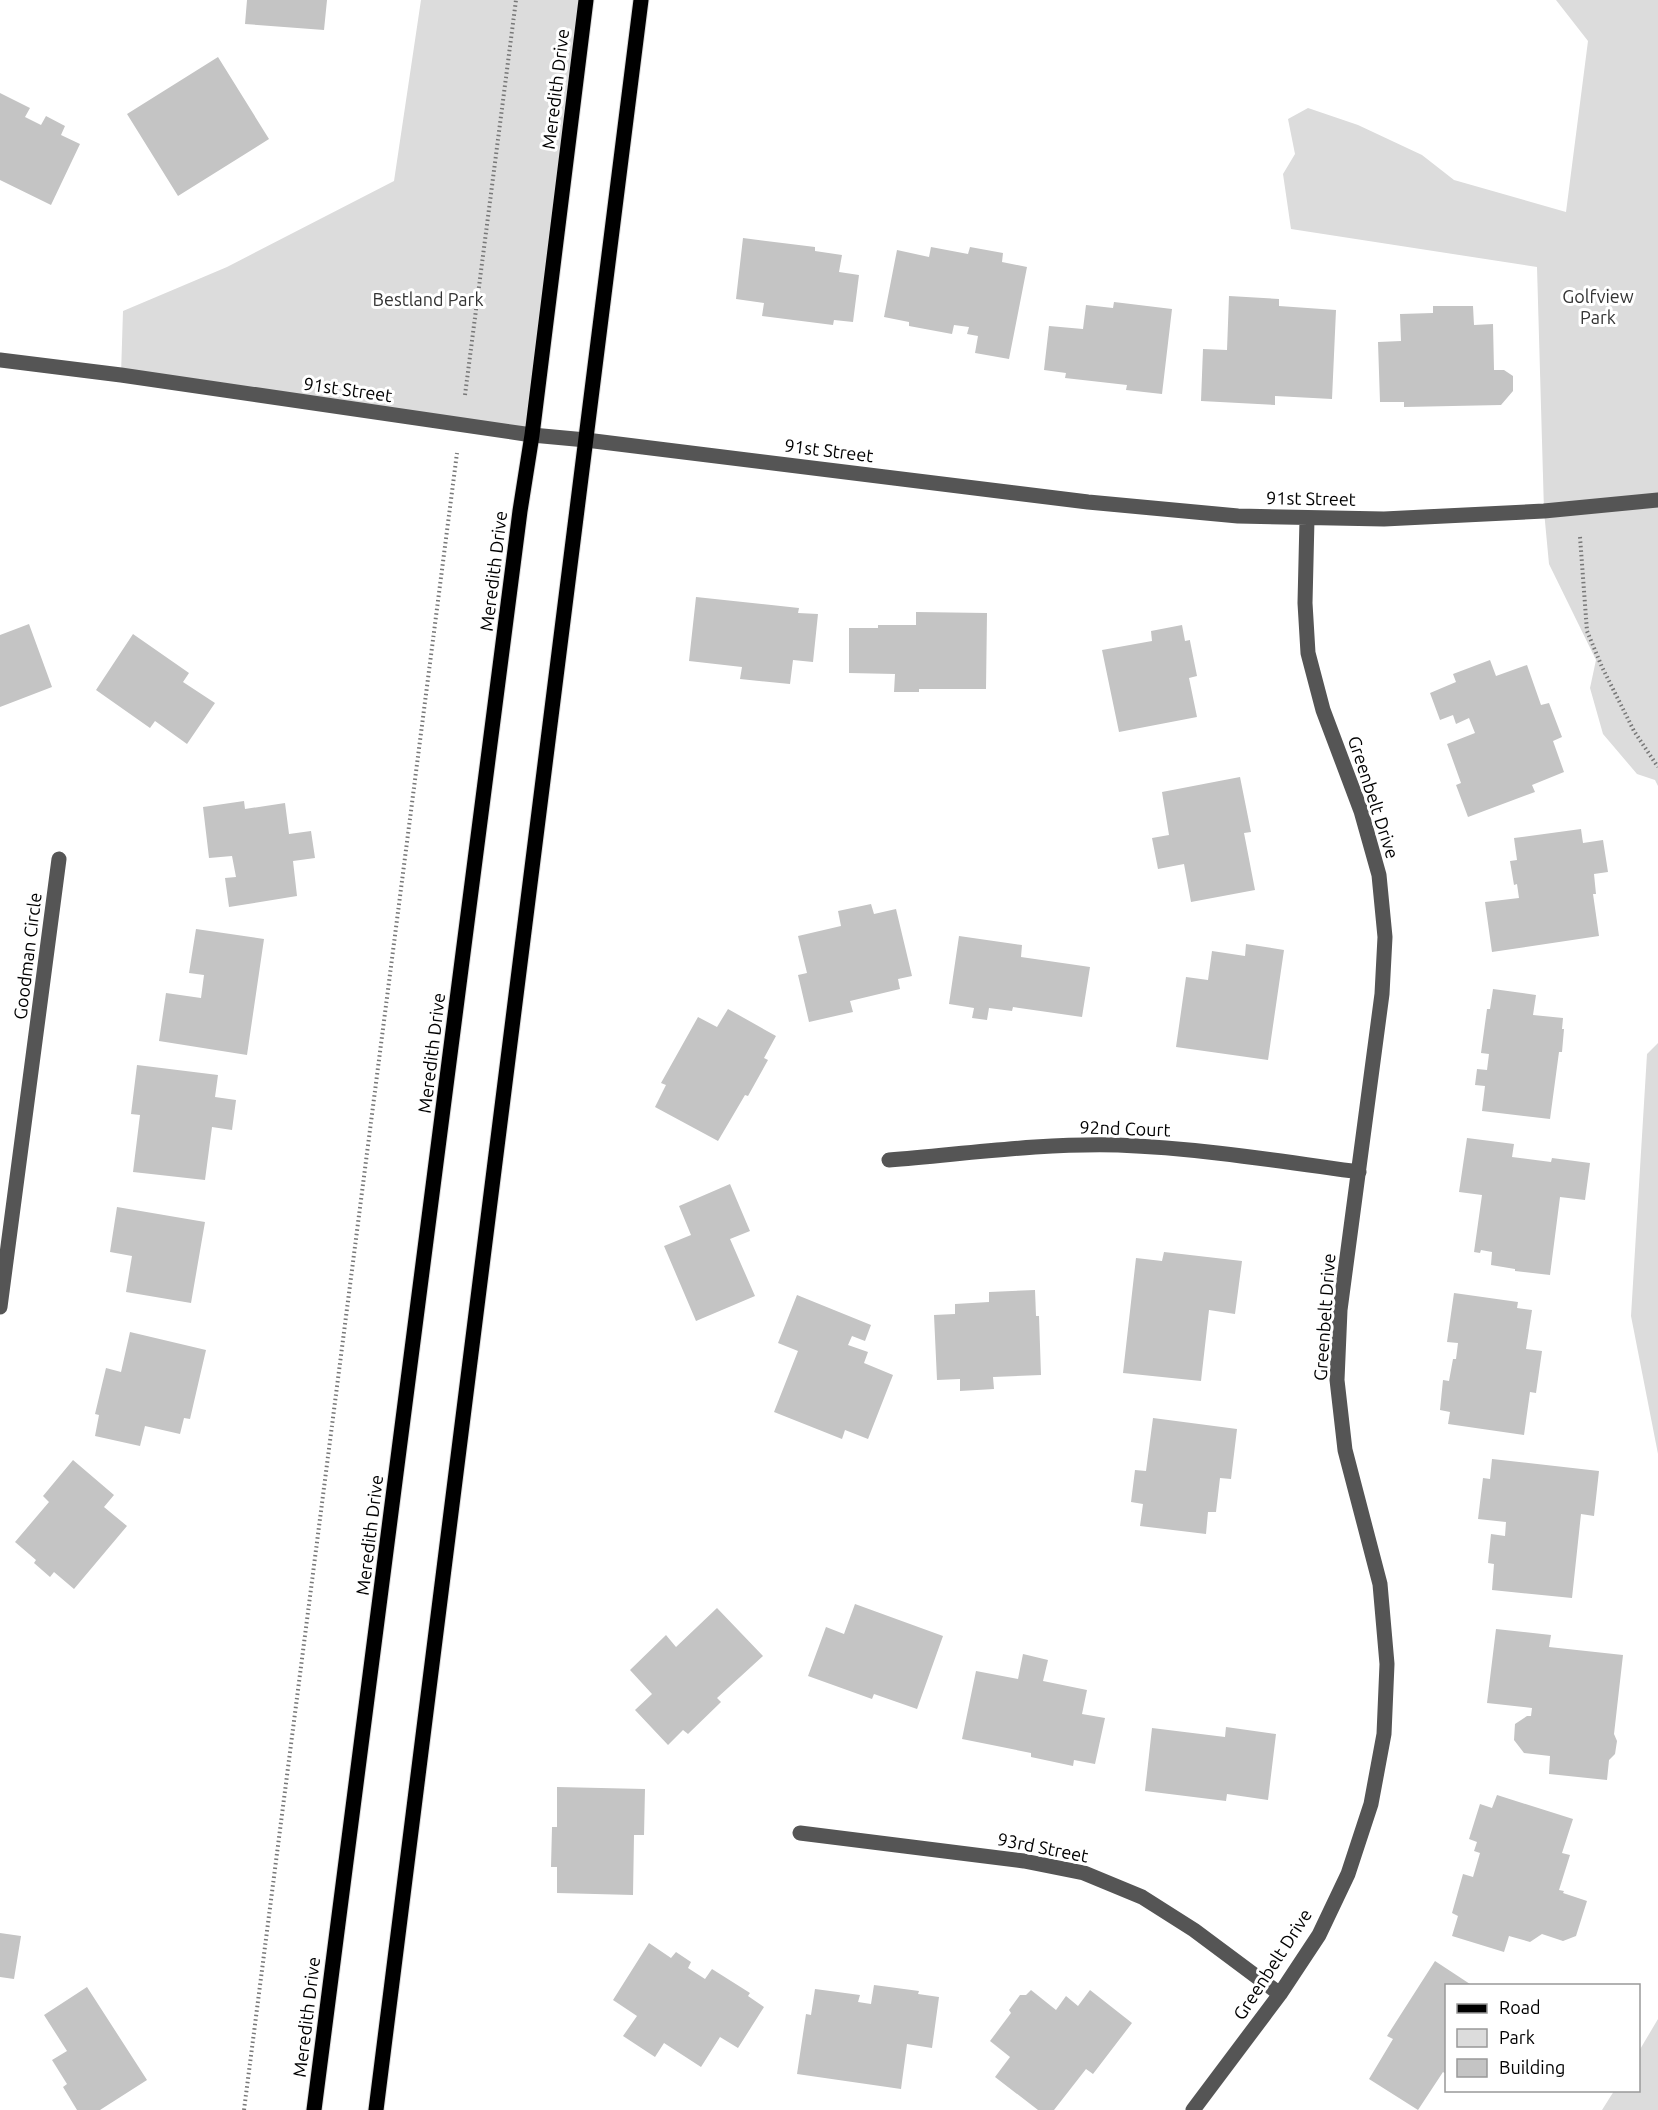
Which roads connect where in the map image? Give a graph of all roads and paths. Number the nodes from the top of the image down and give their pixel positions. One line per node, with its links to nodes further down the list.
1 (516, 0): 5 (path)
2 (586, 0): 6 (main road, Meredith Drive)
3 (641, 0): 7 (main road)
4 (0, 360): 5 (street, 91st Street)
5 (460, 425): 6 (street, 91st Street); 18 (path)
6 (532, 435): 7 (street, 91st Street); 19 (main road, Meredith Drive)
7 (586, 440): 10 (street, 91st Street); 20 (main road)
8 (1658, 500): 9 (street, 91st Street)
9 (1578, 508): 10 (street, 91st Street); 11 (path)
10 (1307, 519): 14 (street, Greenbelt Drive)
11 (1658, 767)
12 (59, 859): 15 (street, Goodman Circle)
13 (889, 1160): 14 (street, 92nd Court)
14 (1359, 1172): 17 (street, Greenbelt Drive)
15 (0, 1308)
16 (800, 1833): 17 (street, 93rd Street)
17 (1280, 1994): 21 (street, Greenbelt Drive)
18 (244, 2110)
19 (314, 2110)
20 (376, 2110)
21 (1192, 2110)

